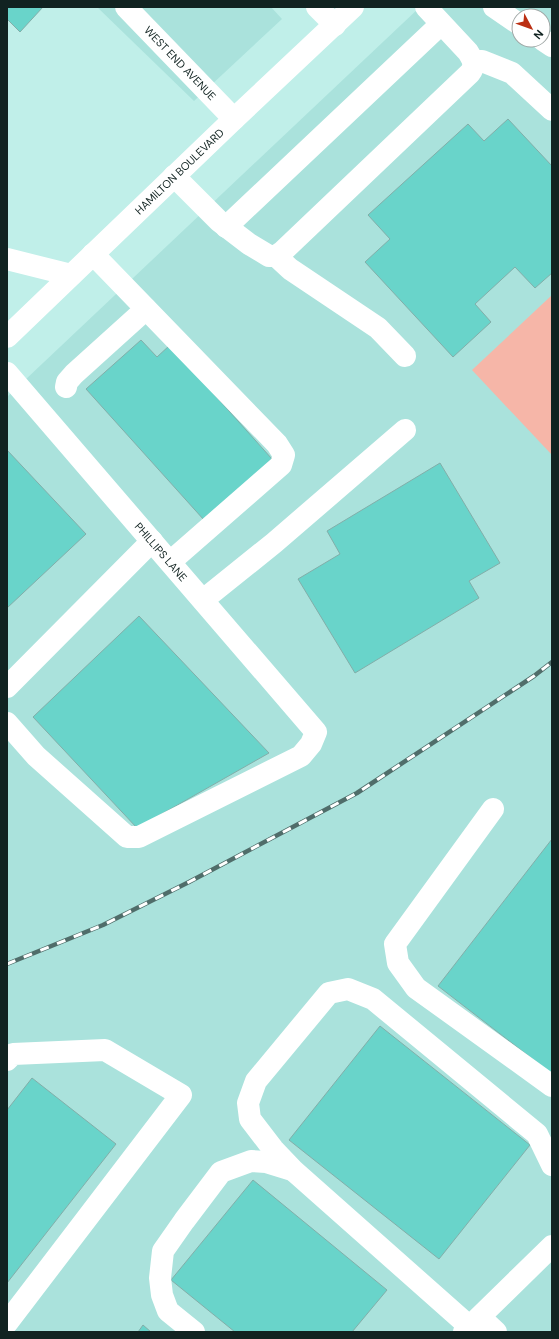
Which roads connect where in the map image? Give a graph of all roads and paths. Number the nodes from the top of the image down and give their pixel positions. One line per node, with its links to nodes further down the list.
1 (126, 7): 11 (street, WEST END AVENUE)
2 (317, 7): 8 (street)
3 (353, 7): 8 (street, HAMILTON BOULEVARD)
4 (426, 7): 7 (street)
5 (494, 7): 6 (street)
6 (511, 19)
7 (441, 24): 9 (street); 13 (street)
8 (335, 25): 11 (street, HAMILTON BOULEVARD)
9 (473, 61): 10 (street); 15 (street)
10 (552, 110)
11 (234, 119): 12 (street, HAMILTON BOULEVARD)
12 (174, 176): 13 (street); 14 (street, HAMILTON BOULEVARD)
13 (226, 227): 15 (street)
14 (93, 254): 17 (street, HAMILTON BOULEVARD); 18 (street)
15 (273, 256): 20 (street)
16 (7, 259): 17 (street)
17 (71, 275): 19 (street, HAMILTON BOULEVARD)
18 (146, 309): 22 (street); 25 (street)
19 (7, 337)
20 (405, 356)
21 (7, 373): 24 (street, PHILLIPS LANE)
22 (66, 387)
23 (405, 430): 26 (street)
24 (152, 541): 25 (street, PHILLIPS LANE); 27 (street)
25 (170, 562): 26 (street, PHILLIPS LANE)
26 (203, 600): 28 (street, PHILLIPS LANE)
27 (7, 687)
28 (7, 723)
29 (493, 809): 31 (street)
30 (7, 1060): 35 (street)
31 (552, 1086)
32 (552, 1165): 33 (street)
33 (294, 1170): 36 (street); 37 (street)
34 (552, 1246): 36 (street)
35 (7, 1322)
36 (471, 1325): 38 (street)
37 (194, 1332)
38 (496, 1332)

